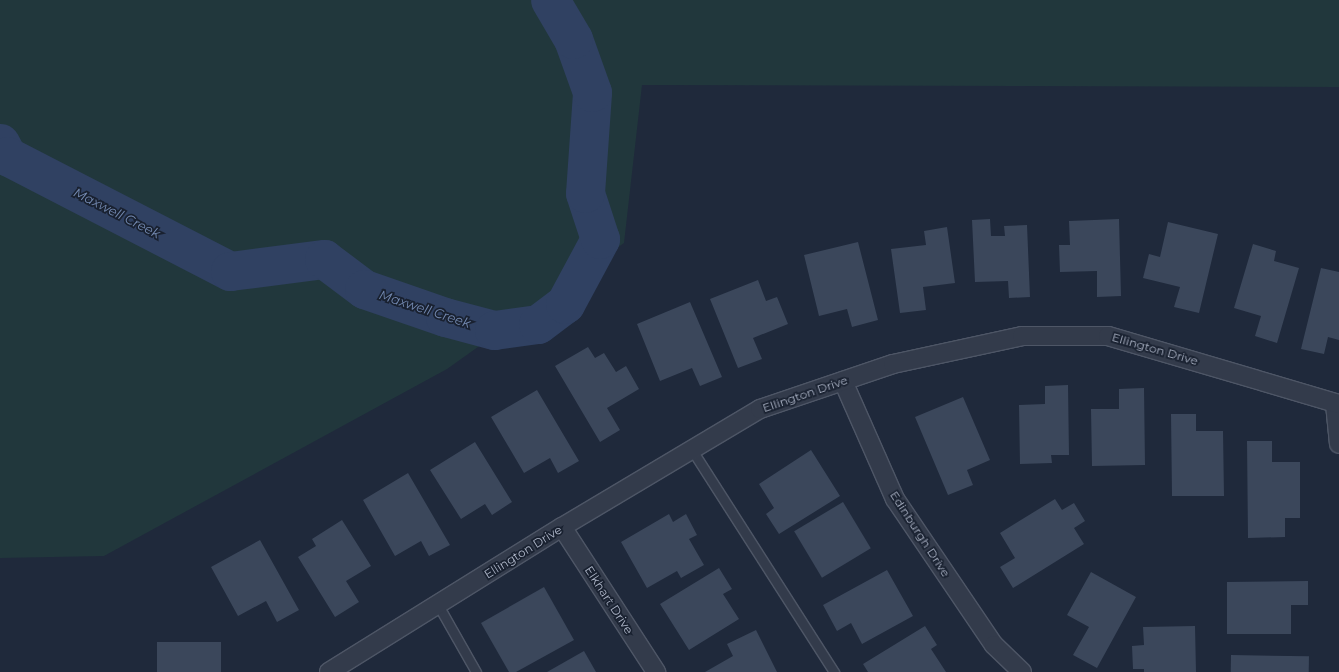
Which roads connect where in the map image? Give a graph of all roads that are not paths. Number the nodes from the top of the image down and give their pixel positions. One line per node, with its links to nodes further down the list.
1 (843, 381): 2 (street, Ellington Drive); 4 (street, Ellington Drive); 11 (street, Edinburgh Drive)
2 (1337, 404): 3 (street)
3 (1339, 444)
4 (692, 450): 5 (street, Ellington Drive); 10 (lane)
5 (562, 527): 6 (street, Ellington Drive); 9 (street, Elkhart Drive)
6 (438, 605): 7 (street, Ellington Drive); 8 (lane)
7 (329, 672)
8 (476, 672)
9 (656, 672)
10 (834, 672)
11 (1022, 672)

